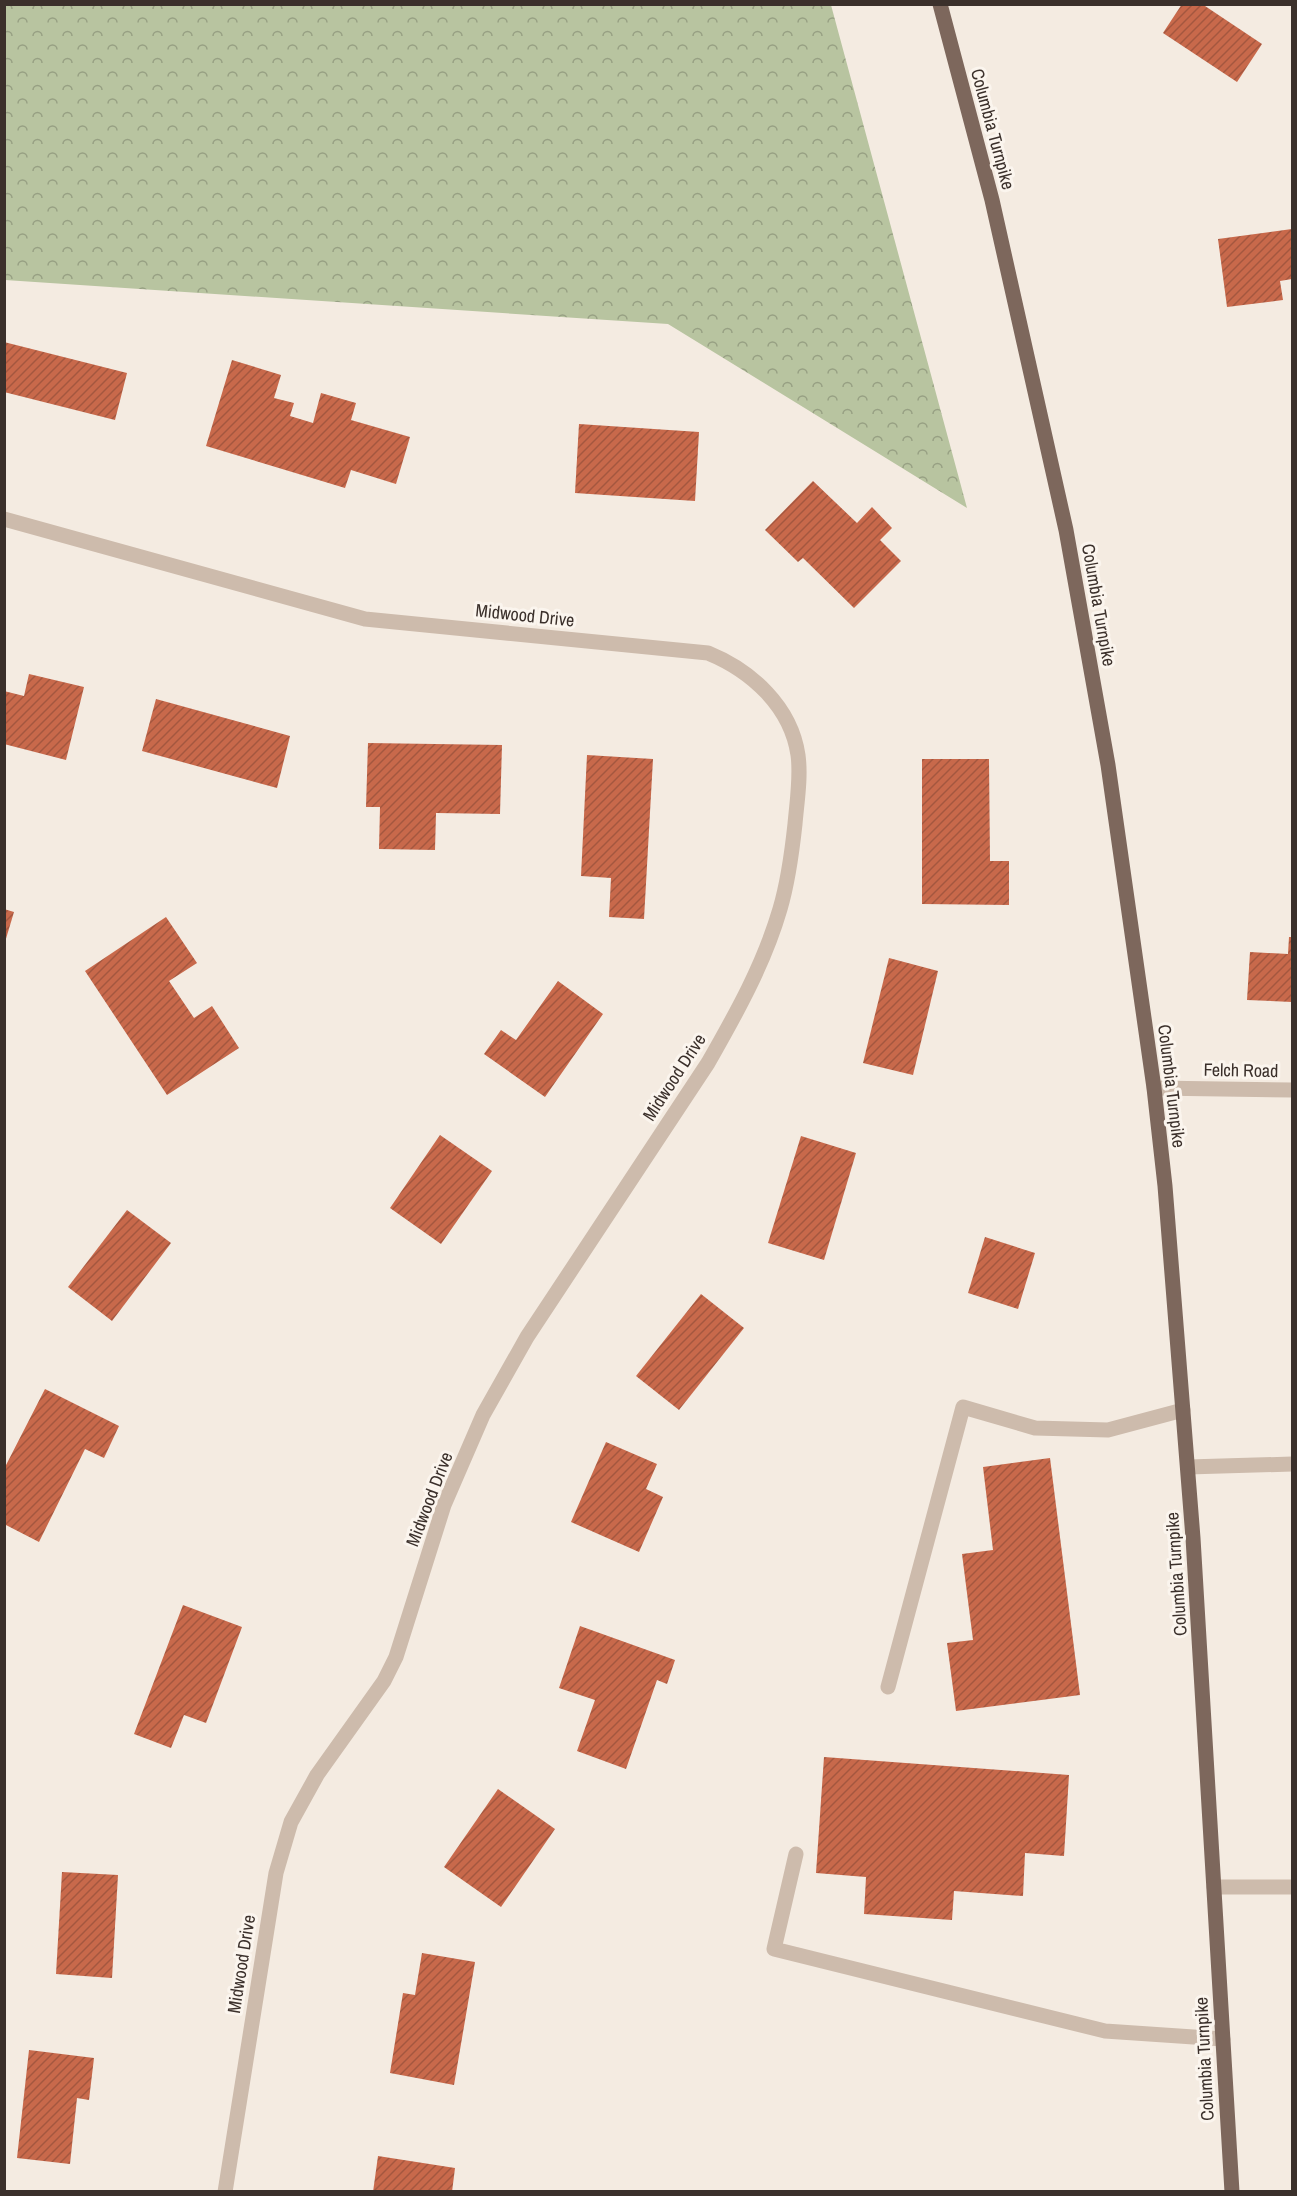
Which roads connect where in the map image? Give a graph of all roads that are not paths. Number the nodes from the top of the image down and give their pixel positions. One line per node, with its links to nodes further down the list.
1 (940, 4): 3 (main road, Columbia Turnpike)
2 (4, 519): 13 (street, Midwood Drive)
3 (1154, 1088): 4 (street, Felch Road); 5 (main road, Columbia Turnpike)
4 (1293, 1090)
5 (1183, 1410): 7 (main road, Columbia Turnpike); 8 (street)
6 (1293, 1464): 7 (street)
7 (1188, 1467): 10 (main road, Columbia Turnpike)
8 (888, 1687)
9 (796, 1854): 12 (street)
10 (1214, 1887): 11 (street); 12 (main road, Columbia Turnpike)
11 (1293, 1887)
12 (1223, 2038): 14 (main road, Columbia Turnpike)
13 (225, 2192)
14 (1232, 2192)

